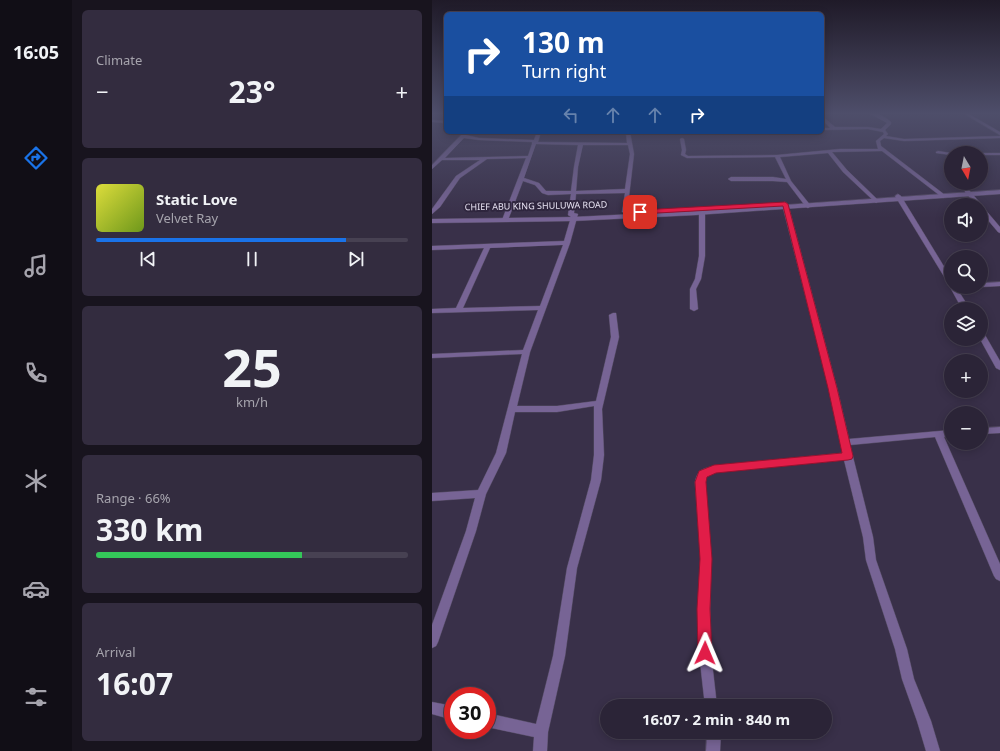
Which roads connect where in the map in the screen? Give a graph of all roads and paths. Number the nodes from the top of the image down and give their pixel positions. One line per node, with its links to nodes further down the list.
1 (452, 148): 16 (street)
2 (532, 148): 14 (street)
3 (580, 148): 23 (street)
4 (632, 148): 22 (street)
5 (684, 148): 13 (street)
6 (881, 148): 7 (street)
7 (883, 150): 8 (street); 26 (street)
8 (829, 151): 13 (street); 29 (street)
9 (938, 152): 10 (street)
10 (944, 153)
11 (988, 154): 12 (street)
12 (1000, 154)
13 (777, 156): 20 (street)
14 (528, 157): 15 (street); 18 (street)
15 (487, 158): 16 (street); 32 (street)
16 (442, 159): 17 (street)
17 (432, 168)
18 (521, 179): 23 (street); 38 (street)
19 (731, 179): 20 (street)
20 (789, 181): 30 (street)
21 (1000, 188): 24 (street)
22 (627, 191): 23 (street); 33 (street)
23 (573, 192): 35 (street)
24 (969, 192): 25 (street); 26 (street); 28 (street)
25 (1000, 192)
26 (941, 194): 27 (street)
27 (899, 198): 29 (street); 44 (street)
28 (973, 198)
29 (875, 199): 30 (street)
30 (807, 204): 31 (street)
31 (786, 206): 33 (street, CHIEF ABU KING SHULUWA ROAD); 34 (street); 62 (street)
32 (432, 212)
33 (625, 212): 35 (street, CHIEF ABU KING SHULUWA ROAD)
34 (702, 212): 35 (street); 48 (street)
35 (573, 216): 38 (street); 41 (street)
36 (988, 216): 40 (street)
37 (432, 218): 38 (street, CHIEF ABU KING SHULUWA ROAD)
38 (505, 218): 39 (street)
39 (432, 221)
40 (1000, 231)
41 (567, 243): 42 (street); 47 (street)
42 (488, 245): 43 (street); 49 (street)
43 (432, 248)
44 (944, 272)
45 (1000, 284): 46 (street)
46 (988, 285)
47 (542, 308): 49 (street); 53 (street)
48 (694, 309)
49 (459, 310): 50 (street)
50 (432, 311)
51 (613, 315): 56 (street)
52 (987, 346): 55 (street)
53 (526, 352): 54 (street); 57 (street)
54 (433, 357)
55 (1000, 368)
56 (599, 403): 57 (street); 72 (street)
57 (511, 409): 64 (street)
58 (1000, 430): 59 (street)
59 (988, 431)
60 (938, 434): 61 (street); 62 (street); 66 (street)
61 (944, 434)
62 (845, 442): 63 (street)
63 (848, 456): 68 (street); 76 (street)
64 (481, 494): 65 (street); 67 (street)
65 (432, 497)
66 (1000, 576)
67 (432, 642)
68 (710, 699)
69 (432, 708): 70 (street)
70 (444, 711)
71 (496, 722): 72 (street)
72 (541, 732): 74 (street)
73 (714, 739): 75 (street)
74 (540, 751)
75 (713, 751)
76 (933, 751)

